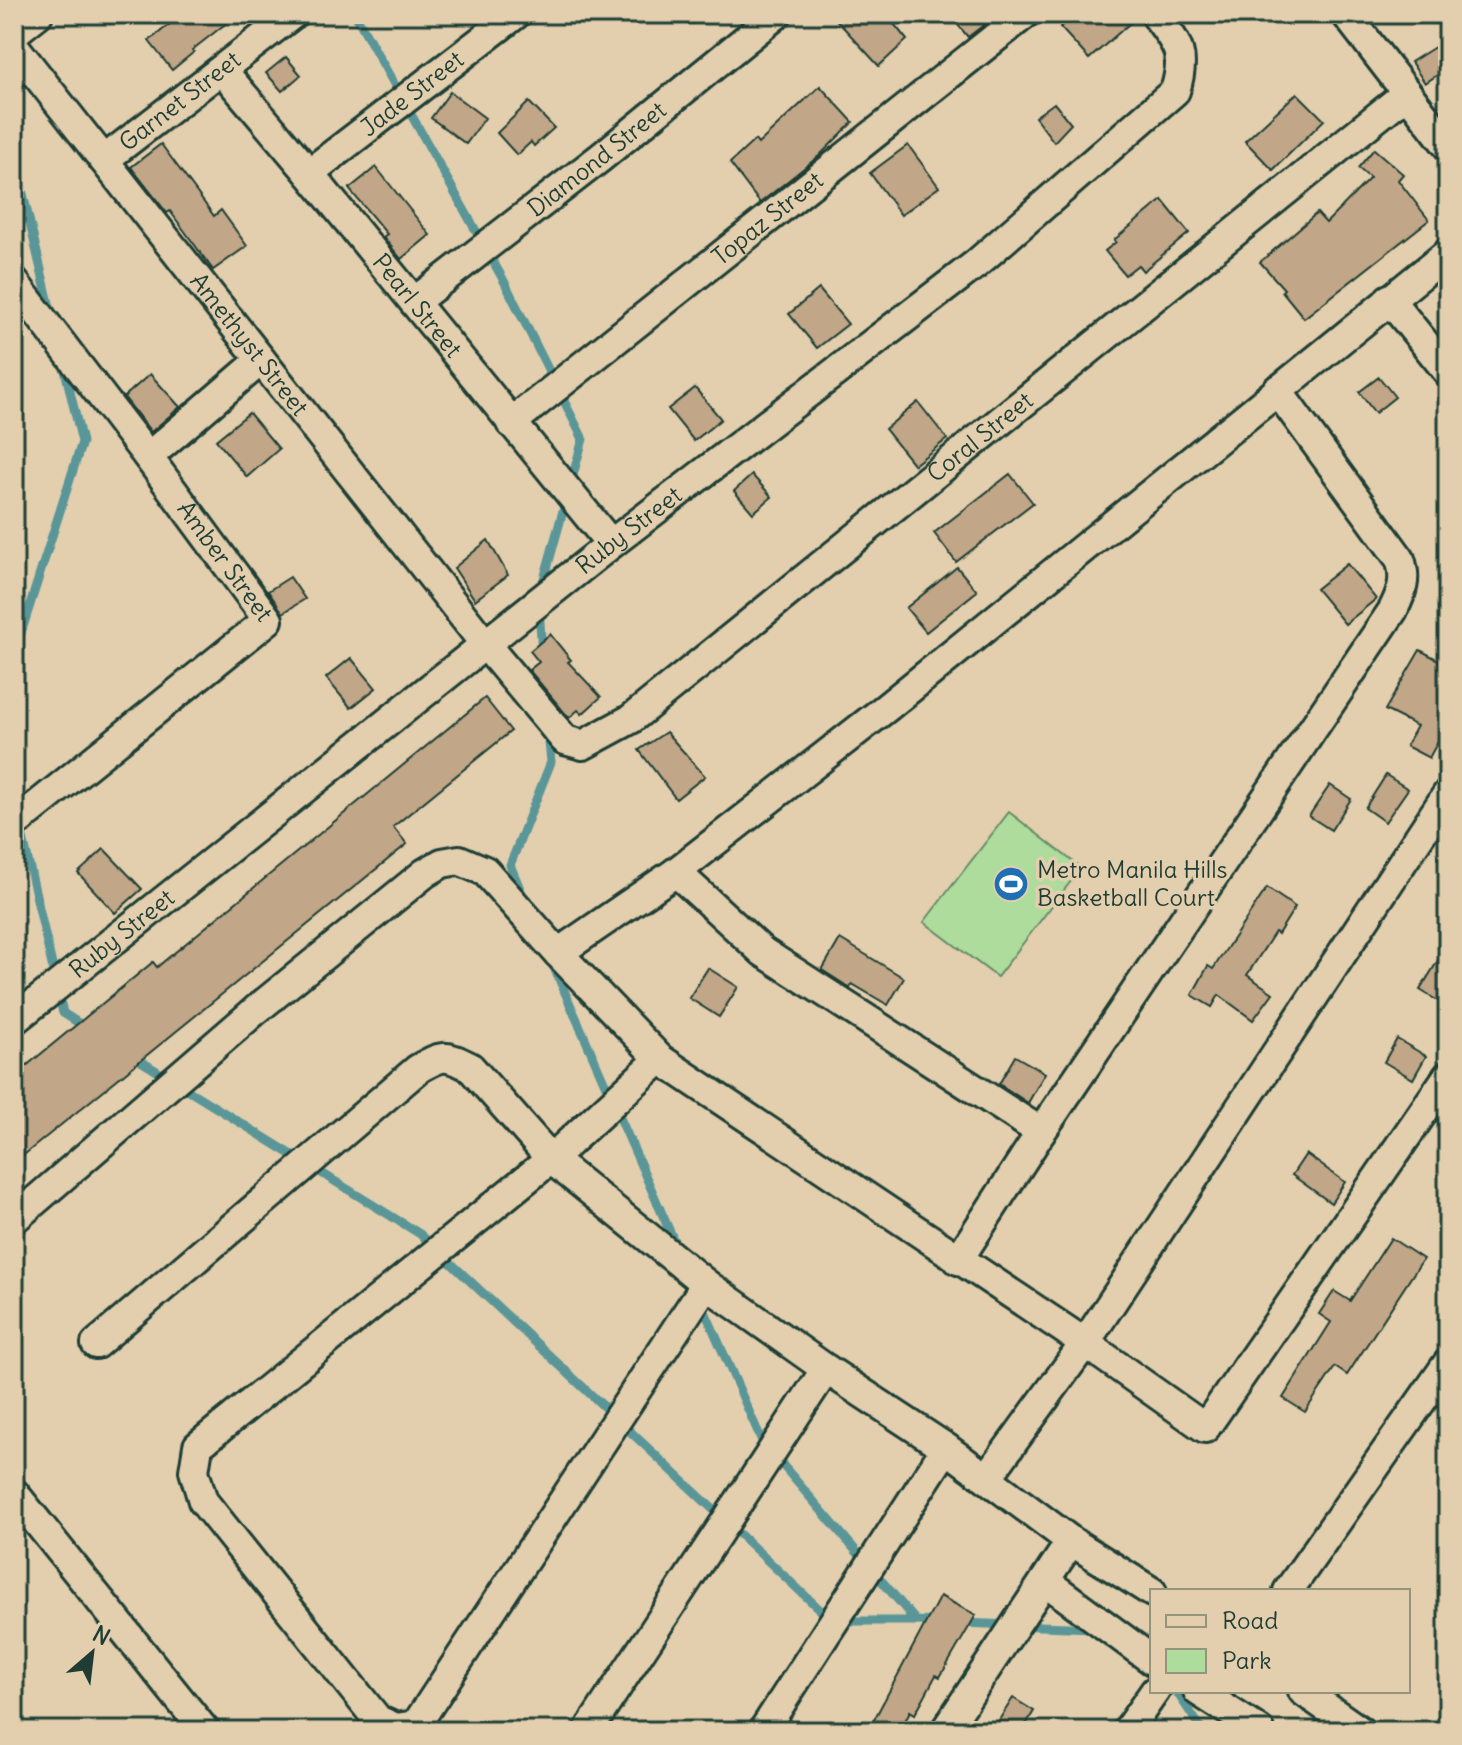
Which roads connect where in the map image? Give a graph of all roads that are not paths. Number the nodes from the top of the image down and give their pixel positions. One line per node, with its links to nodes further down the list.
1 (38, 14): 8 (street)
2 (293, 14): 10 (street, Garnet Street)
3 (516, 14): 14 (street, Jade Street)
4 (777, 14): 18 (street, Diamond Street)
5 (1025, 14): 22 (street, Topaz Street)
6 (1155, 14): 24 (street, Ruby Street)
7 (1346, 14): 11 (street)
8 (14, 33)
9 (14, 46): 13 (street, Amethyst Street)
10 (222, 70): 13 (street, Garnet Street); 14 (street, Pearl Street)
11 (1407, 93): 12 (street); 25 (street, Coral Street)
12 (1448, 146)
13 (104, 160): 19 (street, Amethyst Street)
14 (309, 173): 18 (street, Pearl Street)
15 (1448, 253): 17 (street)
16 (14, 282): 23 (street, Amber Street)
17 (1389, 299): 20 (street); 21 (street)
18 (414, 302): 22 (street, Pearl Street)
19 (261, 360): 23 (street); 25 (street, Amethyst Street)
20 (1448, 372)
21 (1277, 390): 28 (street); 33 (street)
22 (511, 423): 24 (street, Pearl Street)
23 (148, 457): 27 (street, Amber Street)
24 (611, 544): 25 (street, Ruby Street)
25 (485, 644): 30 (street, Ruby Street)
26 (1448, 793): 38 (street)
27 (14, 824)
28 (676, 872): 29 (street); 33 (street)
29 (558, 953): 31 (street); 35 (street)
30 (14, 1020)
31 (660, 1059): 34 (street); 36 (street)
32 (1448, 1076): 38 (street)
33 (1041, 1132): 36 (street)
34 (551, 1159): 37 (street); 37 (street); 39 (street)
35 (14, 1219)
36 (958, 1260): 38 (street)
37 (706, 1284): 41 (street)
38 (1085, 1343): 43 (street)
39 (96, 1344)
40 (1448, 1363): 47 (street)
41 (826, 1369): 42 (street); 54 (street)
42 (946, 1448): 43 (street); 55 (street)
43 (987, 1478): 45 (street)
44 (14, 1493): 53 (street)
45 (1071, 1541): 46 (street); 48 (street)
46 (1045, 1581): 49 (street); 56 (street)
47 (1289, 1589)
48 (1150, 1591)
49 (1150, 1659)
50 (1154, 1693): 57 (street)
51 (1201, 1693): 58 (street)
52 (1306, 1693): 59 (street)
53 (205, 1731)
54 (588, 1731)
55 (763, 1731)
56 (945, 1731)
57 (1127, 1731)
58 (1260, 1731)
59 (1360, 1731)

